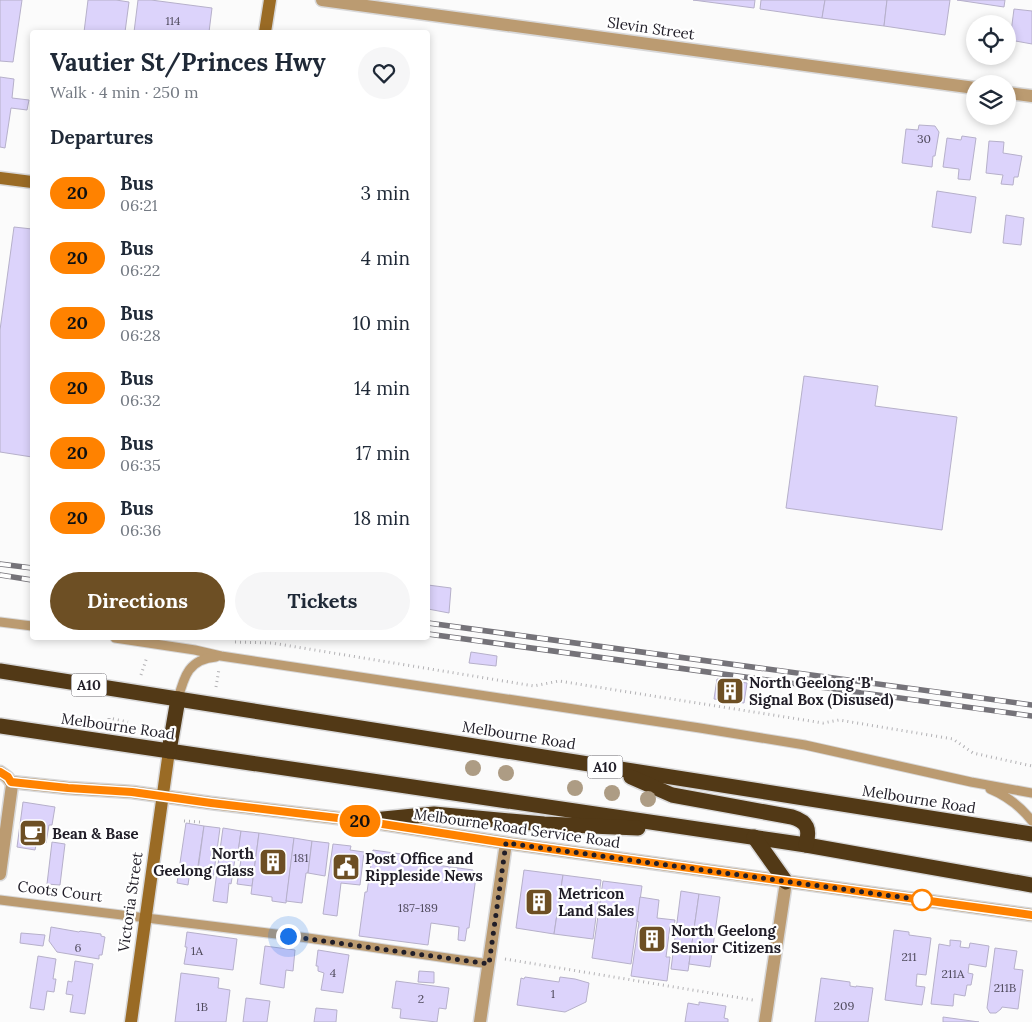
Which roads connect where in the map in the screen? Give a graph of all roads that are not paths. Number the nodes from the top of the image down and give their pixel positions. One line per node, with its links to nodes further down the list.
1 (270, 0): 3 (street)
2 (322, 0): 4 (street, Slevin Street)
3 (265, 30)
4 (966, 87)
5 (1016, 94): 6 (street)
6 (1032, 96)
7 (0, 178): 8 (street)
8 (30, 182)
9 (0, 622): 10 (lane)
10 (30, 626)
11 (128, 640): 12 (lane)
12 (221, 656): 14 (lane); 20 (lane)
13 (0, 670): 14 (highway, Melbourne Road / A10)
14 (178, 699): 16 (highway, Victoria Street); 17 (highway, Melbourne Road / A10)
15 (0, 726): 16 (highway, Melbourne Road)
16 (169, 752): 22 (street, Victoria Street); 25 (highway, Melbourne Road)
17 (614, 768): 26 (highway, Melbourne Road / A10); 29 (highway)
18 (0, 772): 19 (street)
19 (11, 782): 22 (street, Melbourne Road Service Road); 30 (street, Coots Court)
20 (971, 782): 21 (lane); 24 (lane)
21 (1032, 793)
22 (163, 796): 23 (street, Melbourne Road Service Road); 35 (street, Victoria Street)
23 (363, 821): 25 (highway); 28 (street, Melbourne Road Service Road)
24 (1032, 821)
25 (712, 831): 27 (highway, Melbourne Road)
26 (1032, 834)
27 (754, 837): 29 (highway, Melbourne Road); 31 (highway)
28 (506, 843): 31 (street, Melbourne Road Service Road); 36 (street)
29 (806, 845): 32 (highway, Melbourne Road)
30 (0, 874)
31 (786, 882): 34 (street, Melbourne Road Service Road); 39 (street)
32 (1032, 885)
33 (0, 900): 35 (lane, Coots Court)
34 (1032, 915)
35 (145, 917): 36 (lane, Coots Court); 37 (street, Victoria Street)
36 (489, 960): 38 (street)
37 (131, 1022)
38 (480, 1022)
39 (765, 1022)

